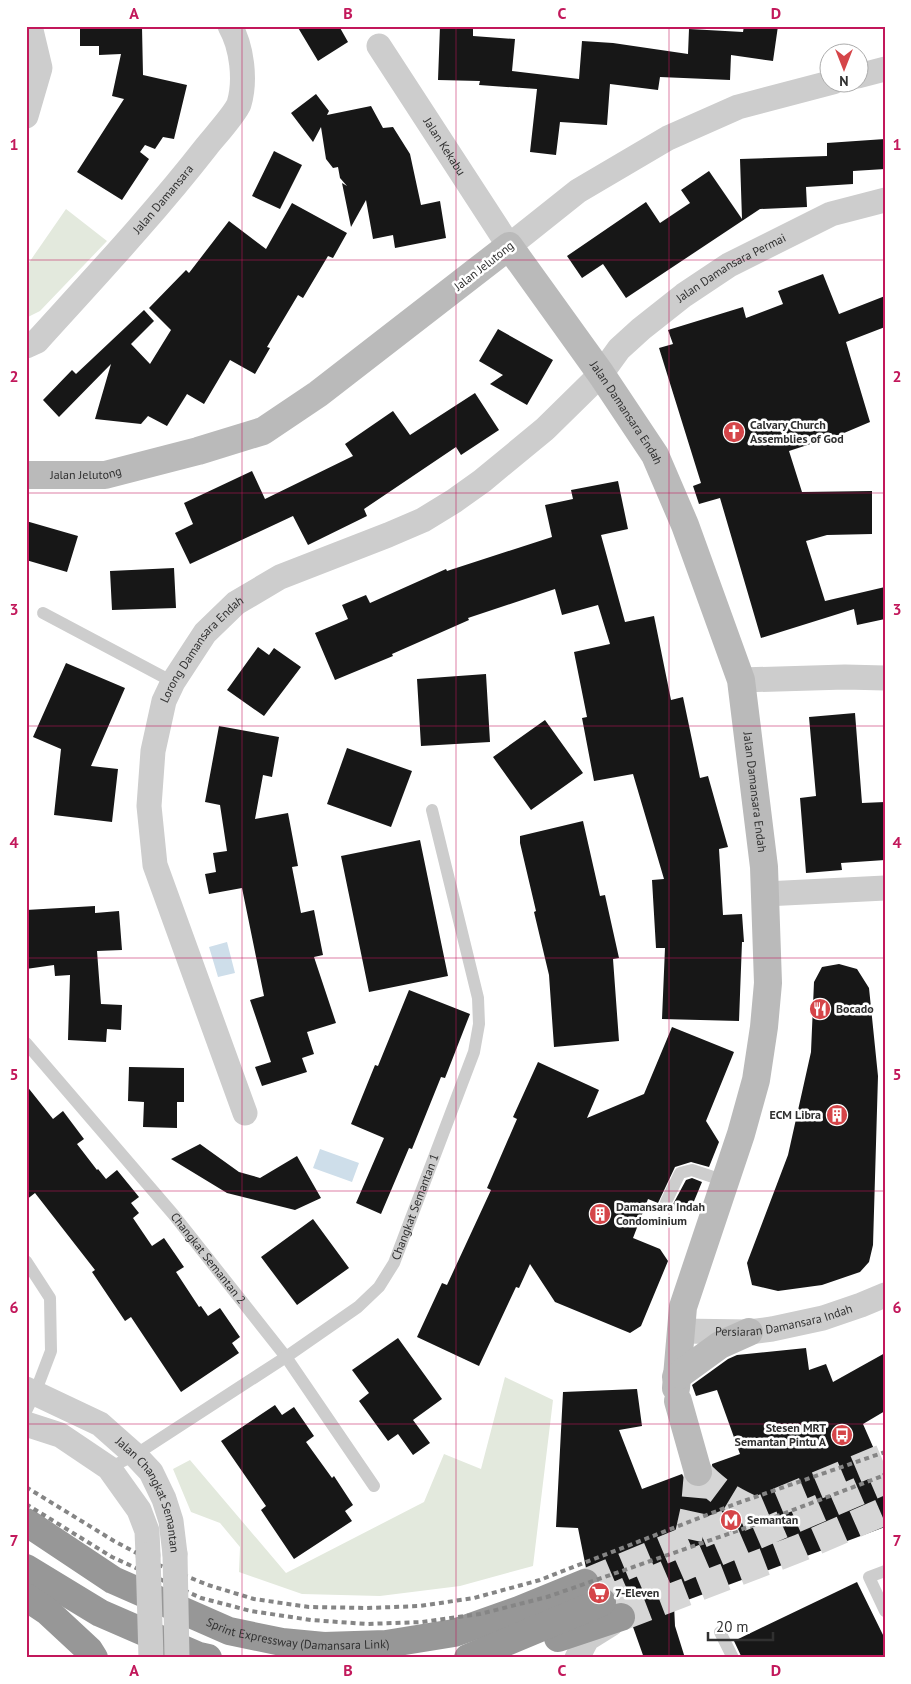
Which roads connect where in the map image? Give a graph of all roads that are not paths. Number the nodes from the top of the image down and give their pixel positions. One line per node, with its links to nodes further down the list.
1 (30, 26): 7 (street)
2 (230, 26): 10 (street, Jalan Damansara)
3 (380, 46): 9 (street, Jalan Kekabu)
4 (885, 69): 5 (street)
5 (868, 73)
6 (818, 86): 9 (street, Jalan Jelutong)
7 (26, 116)
8 (885, 200): 11 (street, Jalan Damansara Permai)
9 (510, 246): 11 (street, Jalan Damansara Endah); 13 (street, Jalan Jelutong)
10 (26, 346)
11 (602, 374): 17 (street, Jalan Damansara Endah); 18 (street, Lorong Damansara Endah)
12 (26, 461): 13 (street, Jalan Jelutong)
13 (145, 463): 14 (street, Jalan Jelutong)
14 (26, 475)
15 (43, 613): 18 (lane)
16 (885, 678): 17 (street)
17 (741, 680): 21 (street, Jalan Damansara Endah)
18 (173, 682): 23 (street, Lorong Damansara Endah)
19 (432, 810): 30 (lane, Changkat Semantan 1)
20 (885, 888): 21 (street)
21 (765, 894): 24 (street, Jalan Damansara Endah)
22 (26, 1042): 30 (lane, Changkat Semantan 2)
23 (245, 1113)
24 (725, 1181): 25 (lane); 28 (street, Jalan Damansara Endah)
25 (666, 1202)
26 (26, 1261): 32 (lane)
27 (885, 1294): 29 (street, Persiaran Damansara Indah)
28 (680, 1331): 29 (street, Persiaran Damansara Indah); 31 (street, Jalan Damansara Endah)
29 (749, 1332): 31 (street)
30 (286, 1357): 34 (lane, Changkat Semantan 1); 37 (lane, Changkat Semantan 2)
31 (677, 1389): 36 (street, Jalan Damansara Endah)
32 (29, 1398): 34 (street, Jalan Changkat Semantan)
33 (26, 1424): 35 (street, Jalan Changkat Semantan)
34 (135, 1455): 35 (lane, Changkat Semantan 1); 48 (street, Jalan Changkat Semantan, bridge)
35 (109, 1468): 47 (street, Jalan Changkat Semantan, bridge)
36 (698, 1472)
37 (374, 1486)
38 (26, 1522): 42 (highway, Sprint Expressway (Damansara Link))
39 (26, 1568): 49 (highway)
40 (885, 1570): 43 (lane)
41 (26, 1597): 46 (highway)
42 (603, 1600): 45 (highway); 50 (street)
43 (885, 1611)
44 (720, 1632): 51 (lane)
45 (479, 1654)
46 (94, 1658)
47 (151, 1658)
48 (177, 1658)
49 (208, 1658)
50 (577, 1658)
51 (733, 1658)

